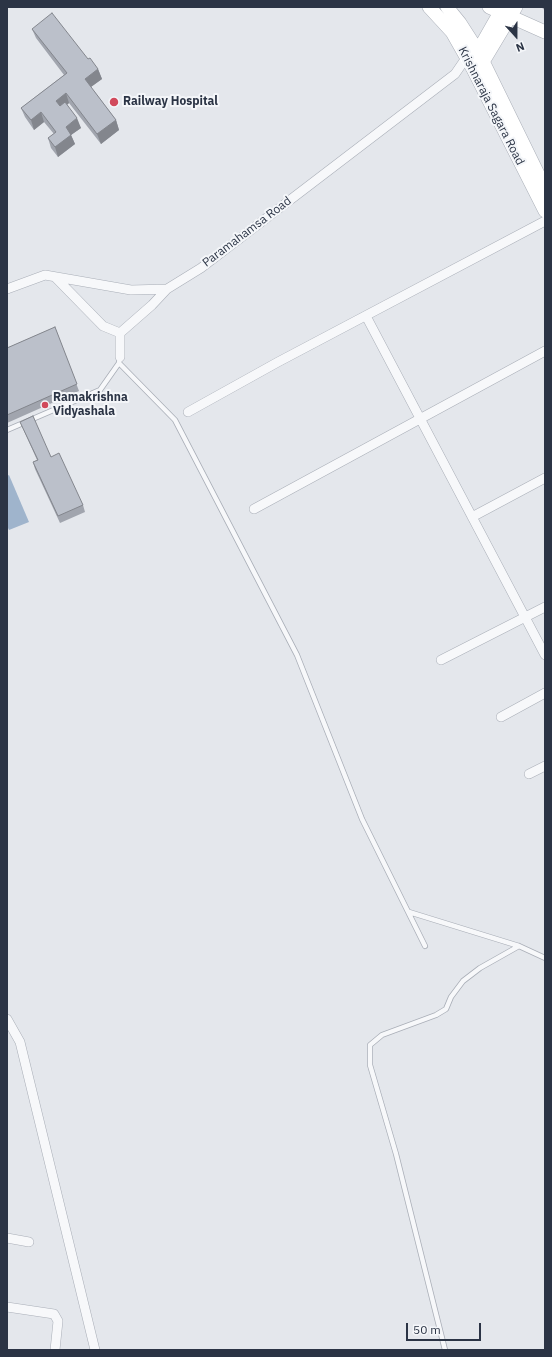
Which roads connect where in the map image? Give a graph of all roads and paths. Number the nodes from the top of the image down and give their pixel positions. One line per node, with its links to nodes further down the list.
1 (429, 7): 5 (main road, Krishnaraja Sagara Road)
2 (447, 7): 5 (main road, Krishnaraja Sagara Road)
3 (504, 10): 4 (main road); 5 (main road)
4 (545, 32)
5 (475, 60): 6 (main road, Krishnaraja Sagara Road); 7 (main road, Krishnaraja Sagara Road); 10 (street, Paramahamsa Road)
6 (545, 188)
7 (545, 212): 11 (street)
8 (56, 278): 9 (street); 10 (street); 12 (street)
9 (7, 289)
10 (167, 289): 12 (street)
11 (366, 316): 15 (street); 16 (street)
12 (120, 333): 14 (street)
13 (545, 351): 16 (street)
14 (120, 360): 17 (lane); 29 (lane)
15 (188, 412)
16 (420, 419): 19 (street); 20 (street)
17 (7, 430)
18 (545, 478): 20 (street)
19 (254, 509)
20 (472, 517): 22 (street)
21 (545, 608): 22 (street)
22 (525, 618): 23 (street); 24 (street)
23 (545, 655)
24 (441, 660)
25 (545, 693): 26 (street)
26 (501, 717)
27 (545, 766): 28 (street)
28 (529, 774)
29 (409, 912): 30 (lane); 31 (lane)
30 (425, 946)
31 (519, 946): 32 (lane); 39 (lane)
32 (545, 958)
33 (7, 1019): 38 (street)
34 (7, 1238): 35 (street)
35 (29, 1242)
36 (7, 1307): 37 (street)
37 (55, 1350)
38 (95, 1350)
39 (445, 1350)

